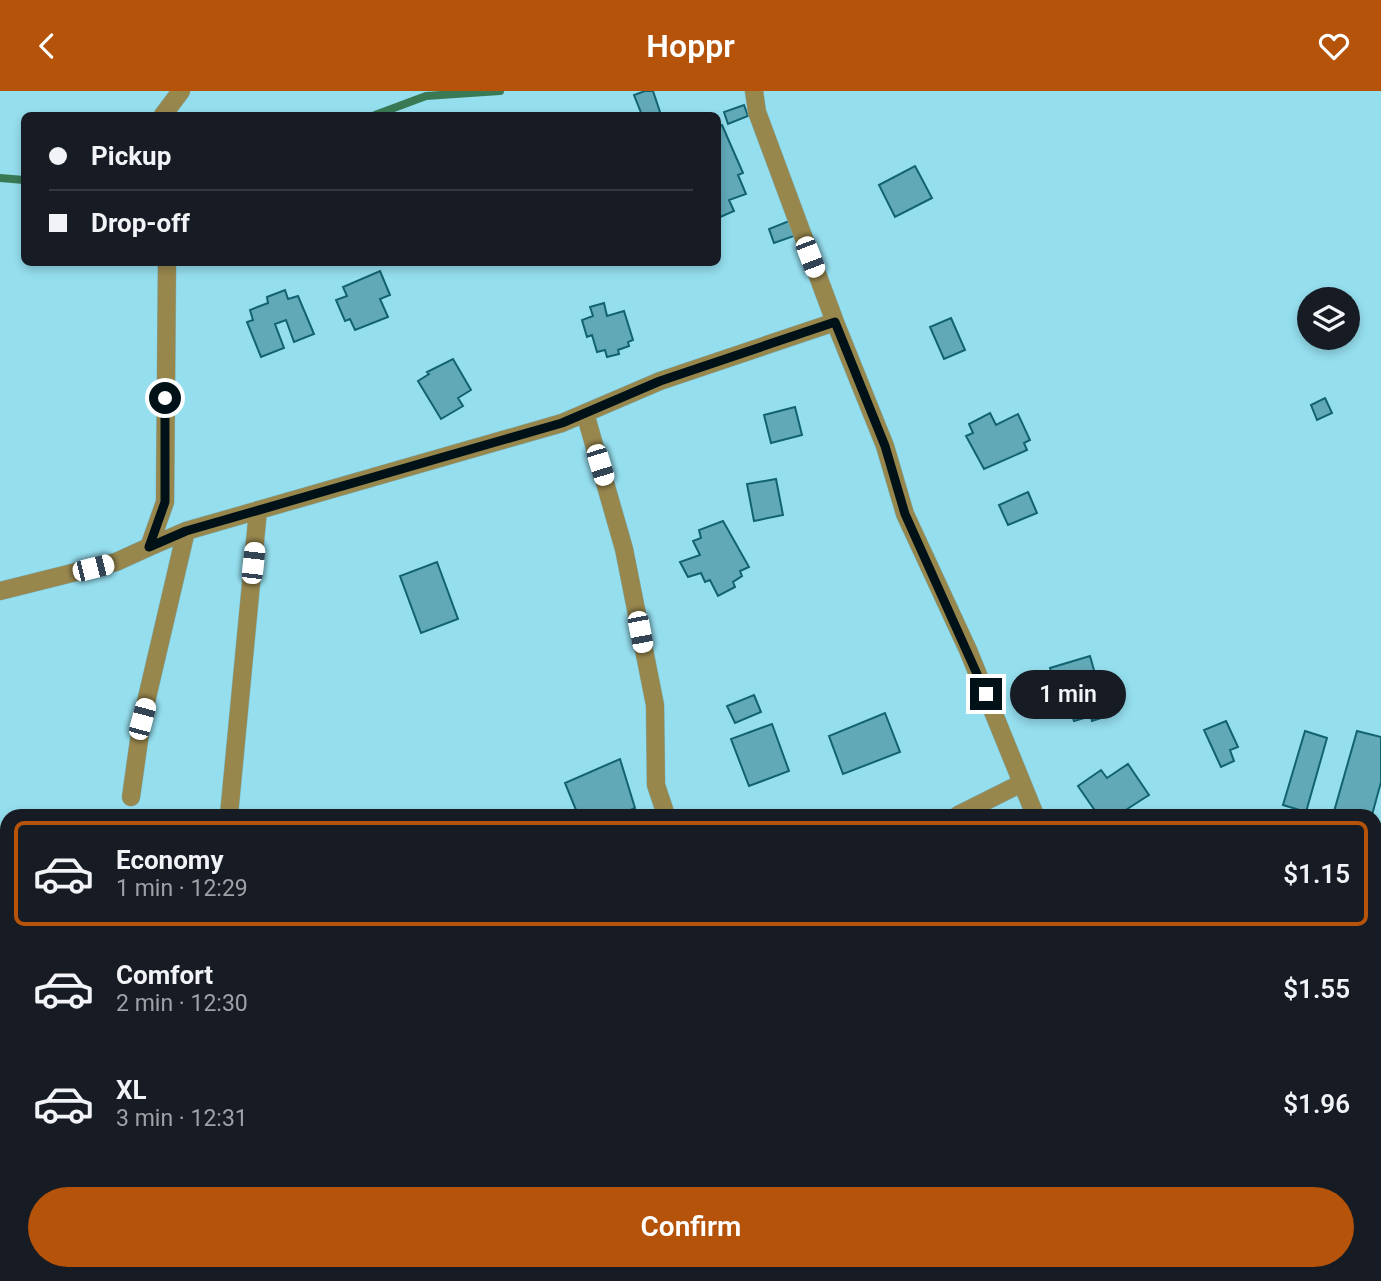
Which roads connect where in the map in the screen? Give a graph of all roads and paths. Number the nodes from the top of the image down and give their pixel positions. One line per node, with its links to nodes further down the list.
1 (181, 91): 3 (street)
2 (754, 91): 5 (street)
3 (165, 112)
4 (167, 266): 9 (street)
5 (835, 322): 6 (street); 11 (street)
6 (585, 413): 7 (street); 14 (street)
7 (258, 510): 8 (street); 13 (street)
8 (186, 531): 9 (street); 12 (street)
9 (149, 547): 10 (street)
10 (0, 591)
11 (1022, 783): 15 (street); 16 (street)
12 (131, 797)
13 (230, 809)
14 (664, 809)
15 (970, 809)
16 (1033, 809)

